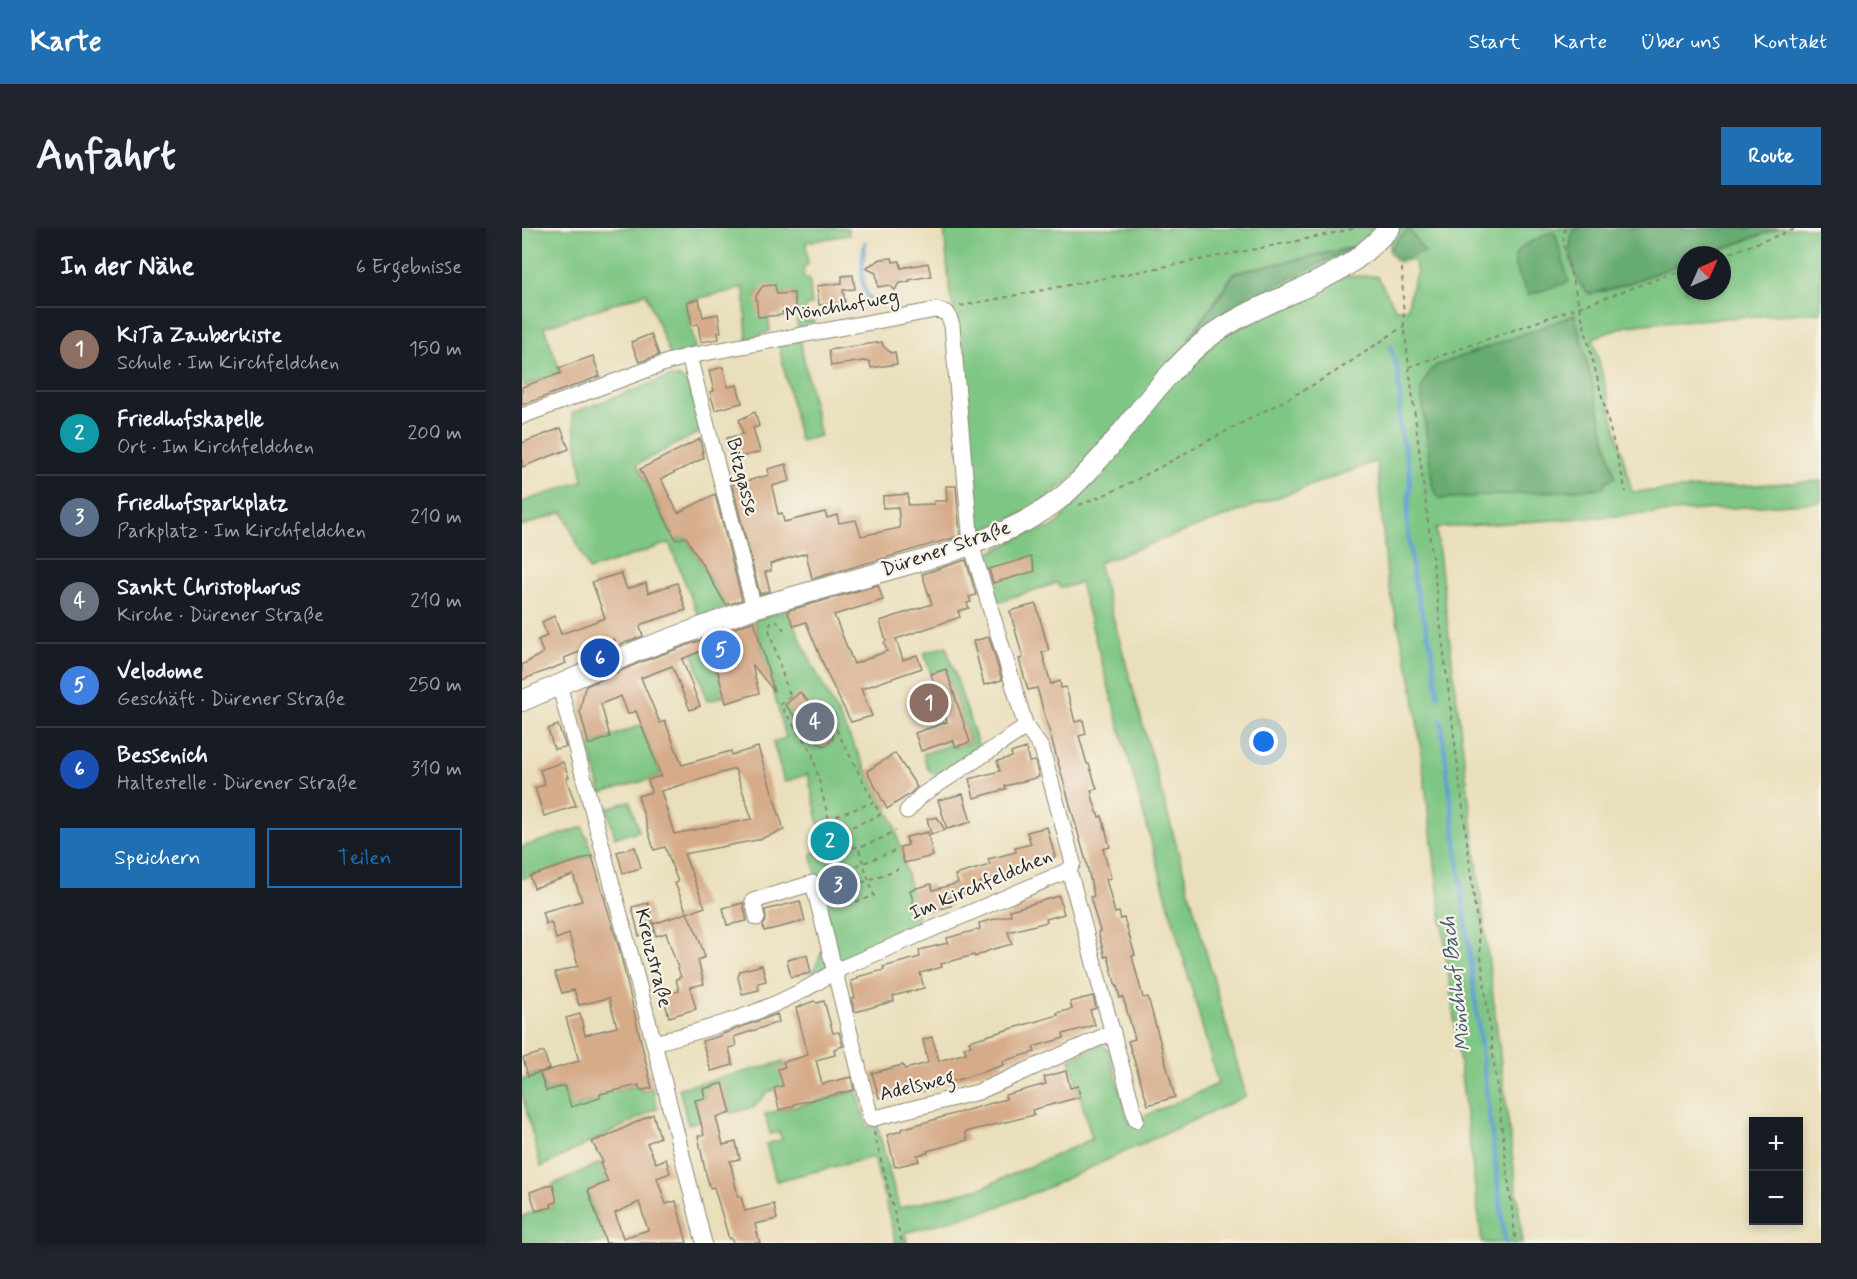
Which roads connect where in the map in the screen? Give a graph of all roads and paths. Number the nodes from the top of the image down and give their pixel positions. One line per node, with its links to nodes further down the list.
1 (1357, 228): 9 (path)
2 (1390, 228): 16 (street, Dürener Straße)
3 (1564, 228): 8 (path)
4 (1798, 228): 5 (path)
5 (1731, 253)
6 (1402, 268): 10 (path)
7 (1677, 272): 8 (path)
8 (1579, 305): 12 (path); 14 (path)
9 (936, 310): 11 (street, Mönchhofweg); 16 (street)
10 (1404, 326): 12 (path); 15 (path)
11 (689, 356): 13 (street, Mönchhofweg); 17 (street, Bitzgasse)
12 (1409, 367): 47 (path)
13 (522, 417)
14 (1626, 492)
15 (1071, 508)
16 (971, 544): 17 (street, Dürener Straße); 22 (street, Im Kirchfeldchen)
17 (754, 608): 19 (street, Dürener Straße)
18 (773, 620): 25 (path)
19 (559, 684): 20 (street, Dürener Straße); 42 (street, Kreuzstraße)
20 (522, 701)
21 (834, 713): 23 (path)
22 (1026, 727): 24 (street); 35 (street, Im Kirchfeldchen)
23 (874, 802): 25 (path); 26 (path)
24 (907, 811)
25 (828, 819): 29 (path)
26 (844, 830)
27 (896, 830): 28 (path)
28 (858, 846): 29 (path); 32 (path)
29 (844, 848): 30 (path)
30 (839, 850)
31 (894, 851): 32 (path)
32 (864, 862): 33 (path); 36 (path)
33 (848, 868)
34 (898, 869): 36 (path)
35 (1069, 870): 40 (street, Im Kirchfeldchen); 41 (street)
36 (869, 880): 37 (path); 38 (path)
37 (853, 886)
38 (856, 903)
39 (757, 918): 40 (street)
40 (835, 971): 42 (street, Im Kirchfeldchen); 43 (street, Adelsweg)
41 (1113, 1032): 43 (street, Adelsweg); 44 (street)
42 (654, 1043): 45 (street, Kreuzstraße)
43 (871, 1119): 46 (path)
44 (1136, 1120)
45 (704, 1243)
46 (902, 1243)
47 (1516, 1243)

